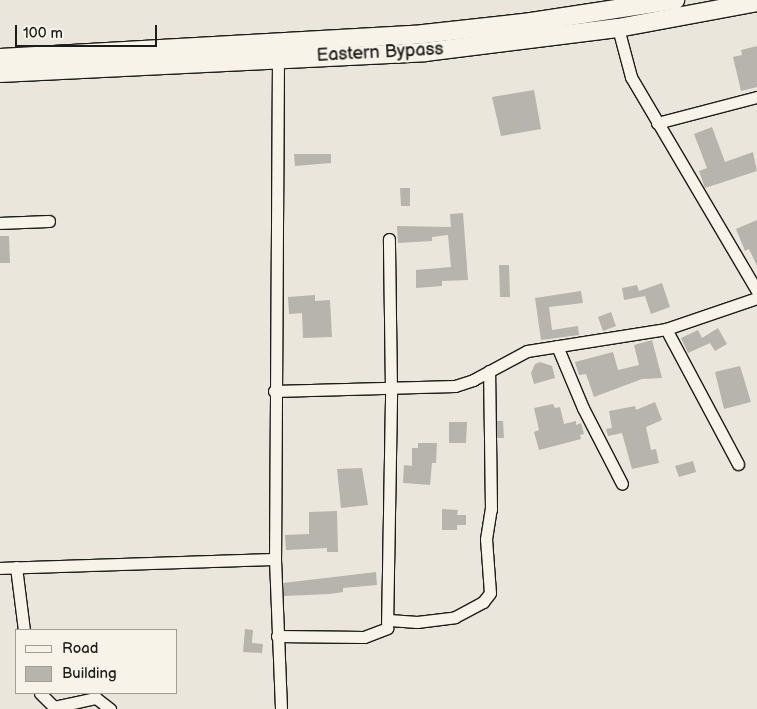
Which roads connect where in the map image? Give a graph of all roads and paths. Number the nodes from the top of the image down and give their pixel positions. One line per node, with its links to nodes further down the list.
1 (675, 0): 4 (main road, Eastern Bypass)
2 (757, 2): 3 (main road, Eastern Bypass)
3 (618, 28): 5 (main road, Eastern Bypass); 8 (street)
4 (0, 58)
5 (278, 59): 6 (main road, Eastern Bypass); 18 (street)
6 (0, 73)
7 (757, 97): 8 (street)
8 (657, 123): 12 (street)
9 (49, 221): 10 (street)
10 (0, 223)
11 (389, 239): 17 (street)
12 (757, 291)
13 (757, 298): 14 (street)
14 (666, 329): 15 (street); 19 (street)
15 (557, 346): 16 (street); 20 (street)
16 (489, 371): 17 (street); 24 (street)
17 (391, 389): 18 (street); 24 (street)
18 (274, 391): 21 (street)
19 (738, 464)
20 (622, 484)
21 (275, 559): 22 (street); 26 (street)
22 (16, 567): 23 (street); 25 (street)
23 (0, 568)
24 (389, 620): 26 (street)
25 (24, 629)
26 (277, 636): 30 (street)
27 (41, 694): 28 (street)
28 (54, 708): 29 (street)
29 (110, 709)
30 (281, 709)

